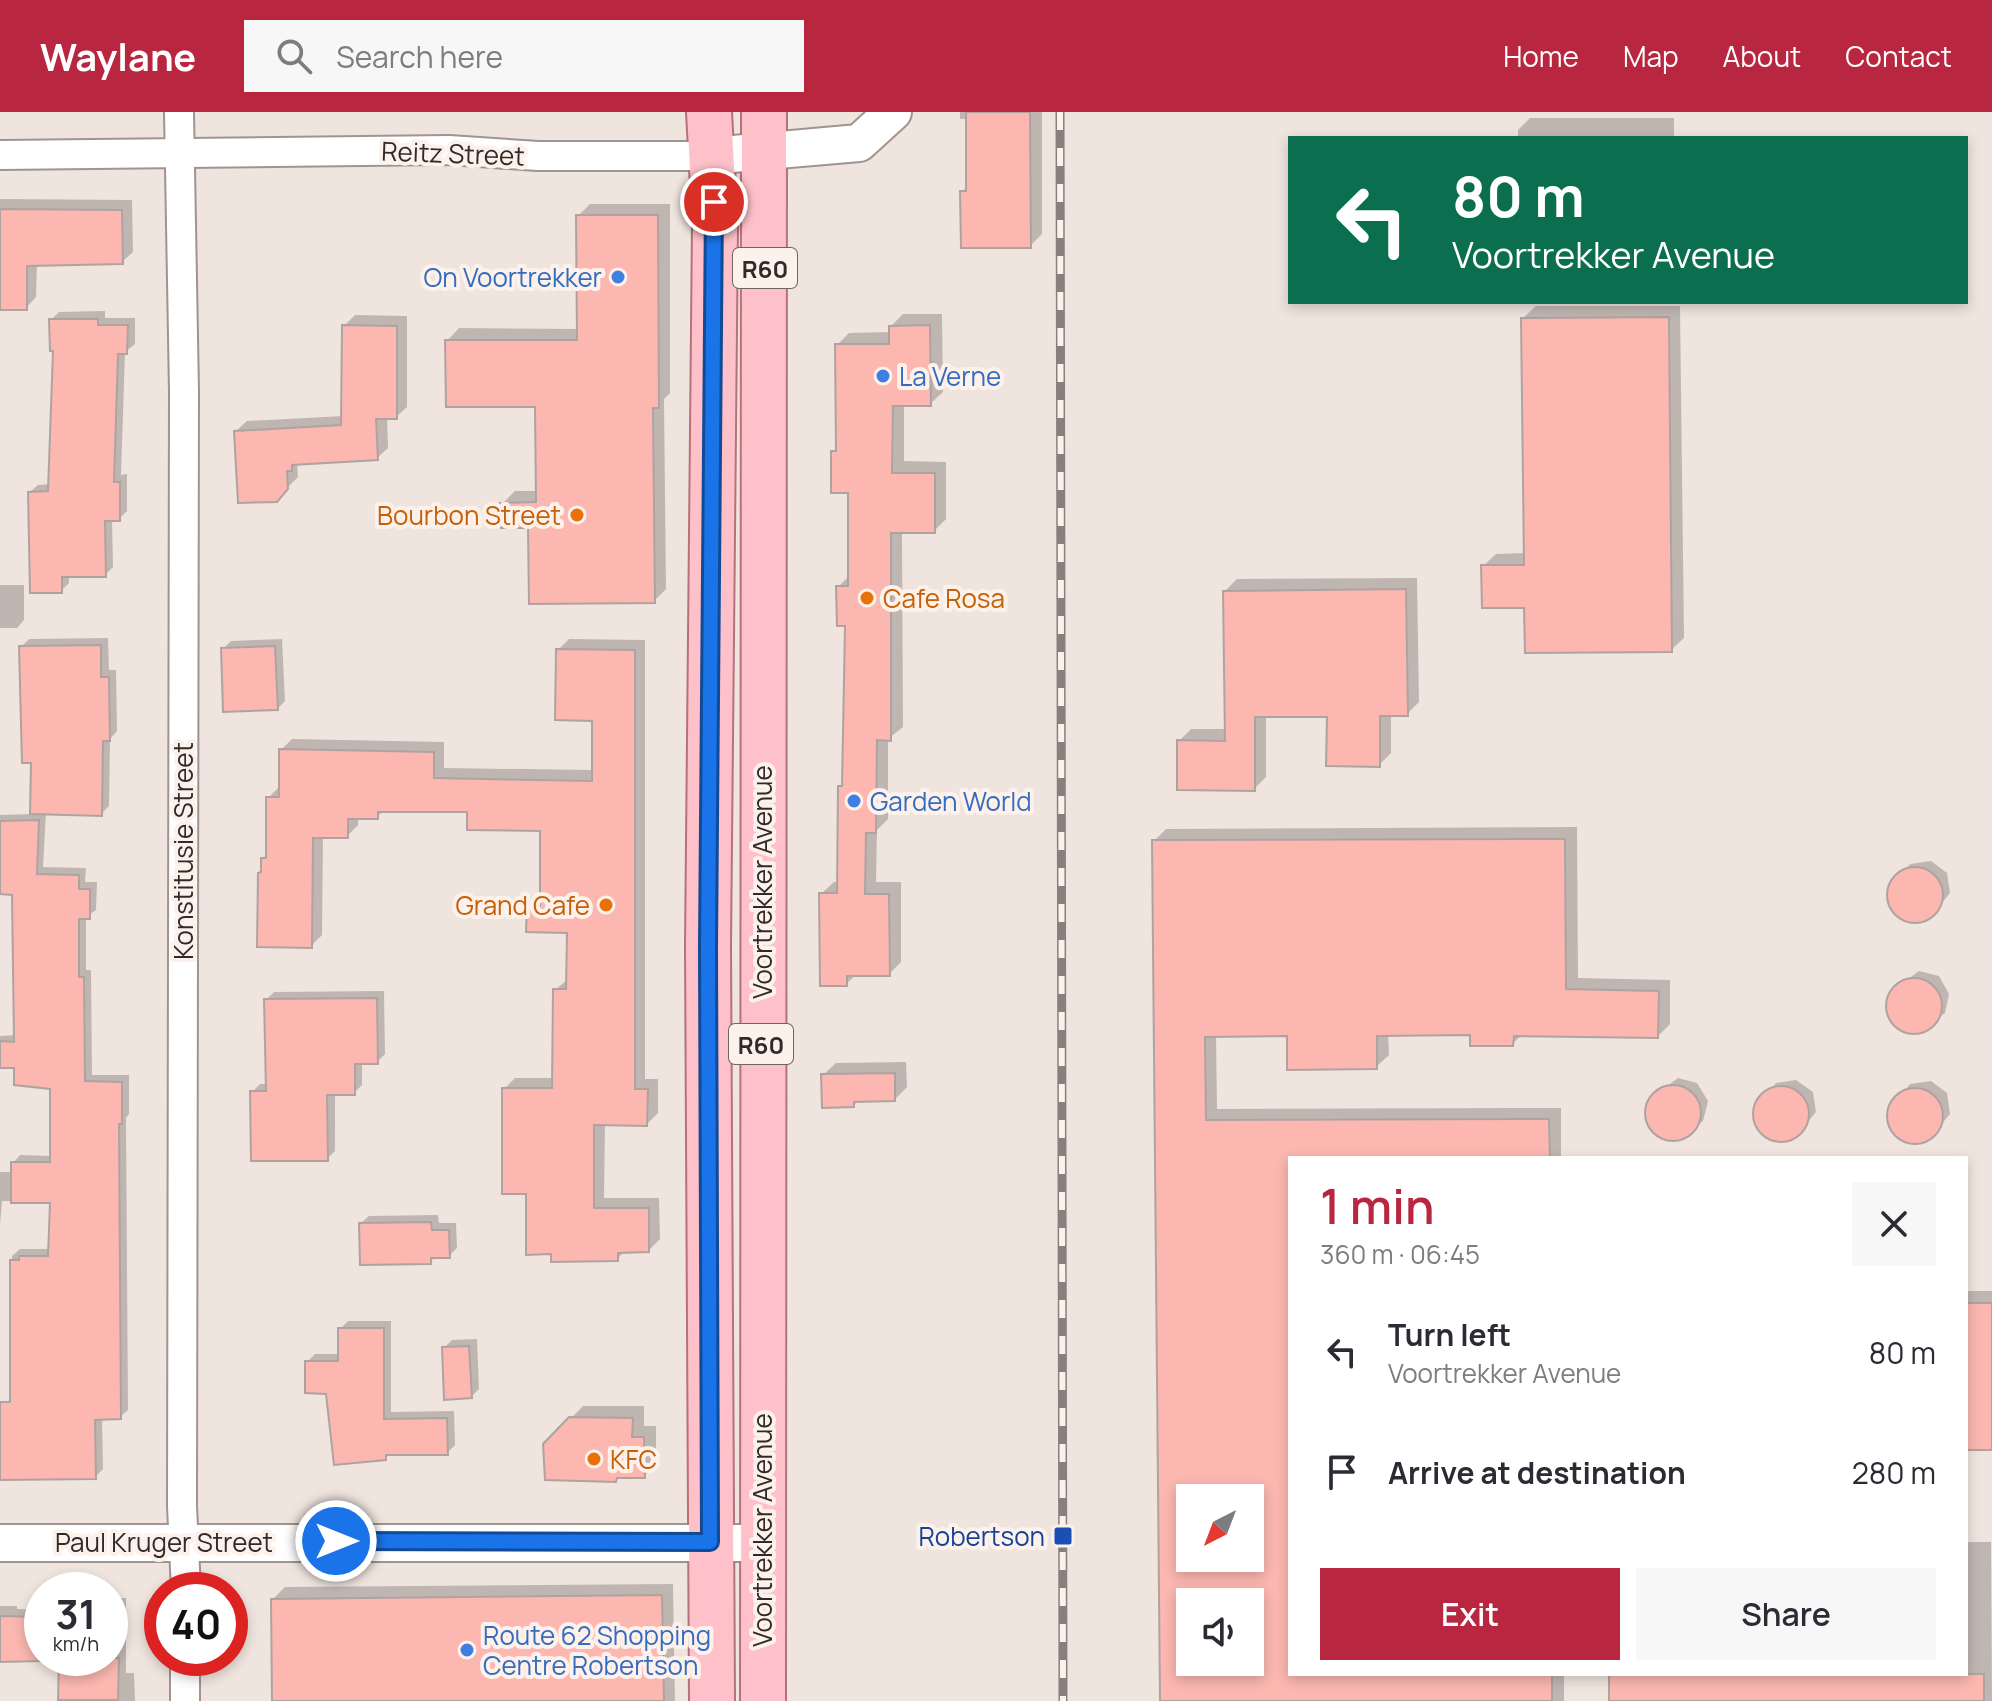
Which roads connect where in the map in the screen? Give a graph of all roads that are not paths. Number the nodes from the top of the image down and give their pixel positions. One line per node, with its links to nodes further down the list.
1 (179, 112): 5 (street, Konstitusie Street)
2 (709, 112): 7 (main road, Voortrekker Avenue / R60)
3 (893, 112): 4 (street, Reitz Street)
4 (765, 131): 7 (street, Reitz Street); 11 (main road, Voortrekker Avenue / R60)
5 (181, 152): 6 (street, Reitz Street); 7 (street, Reitz Street); 8 (street, Konstitusie Street)
6 (0, 155)
7 (710, 156): 9 (main road, Voortrekker Avenue / R60)
8 (184, 1541): 9 (street, Paul Kruger Street); 10 (street, Paul Kruger Street); 12 (street, Konstitusie Street)
9 (710, 1542): 11 (street, Paul Kruger Street); 15 (main road, Voortrekker Avenue / R60)
10 (0, 1543)
11 (761, 1543): 16 (main road, Voortrekker Avenue / R60)
12 (185, 1572)
13 (185, 1676): 14 (street)
14 (185, 1701)
15 (712, 1701)
16 (763, 1701)

